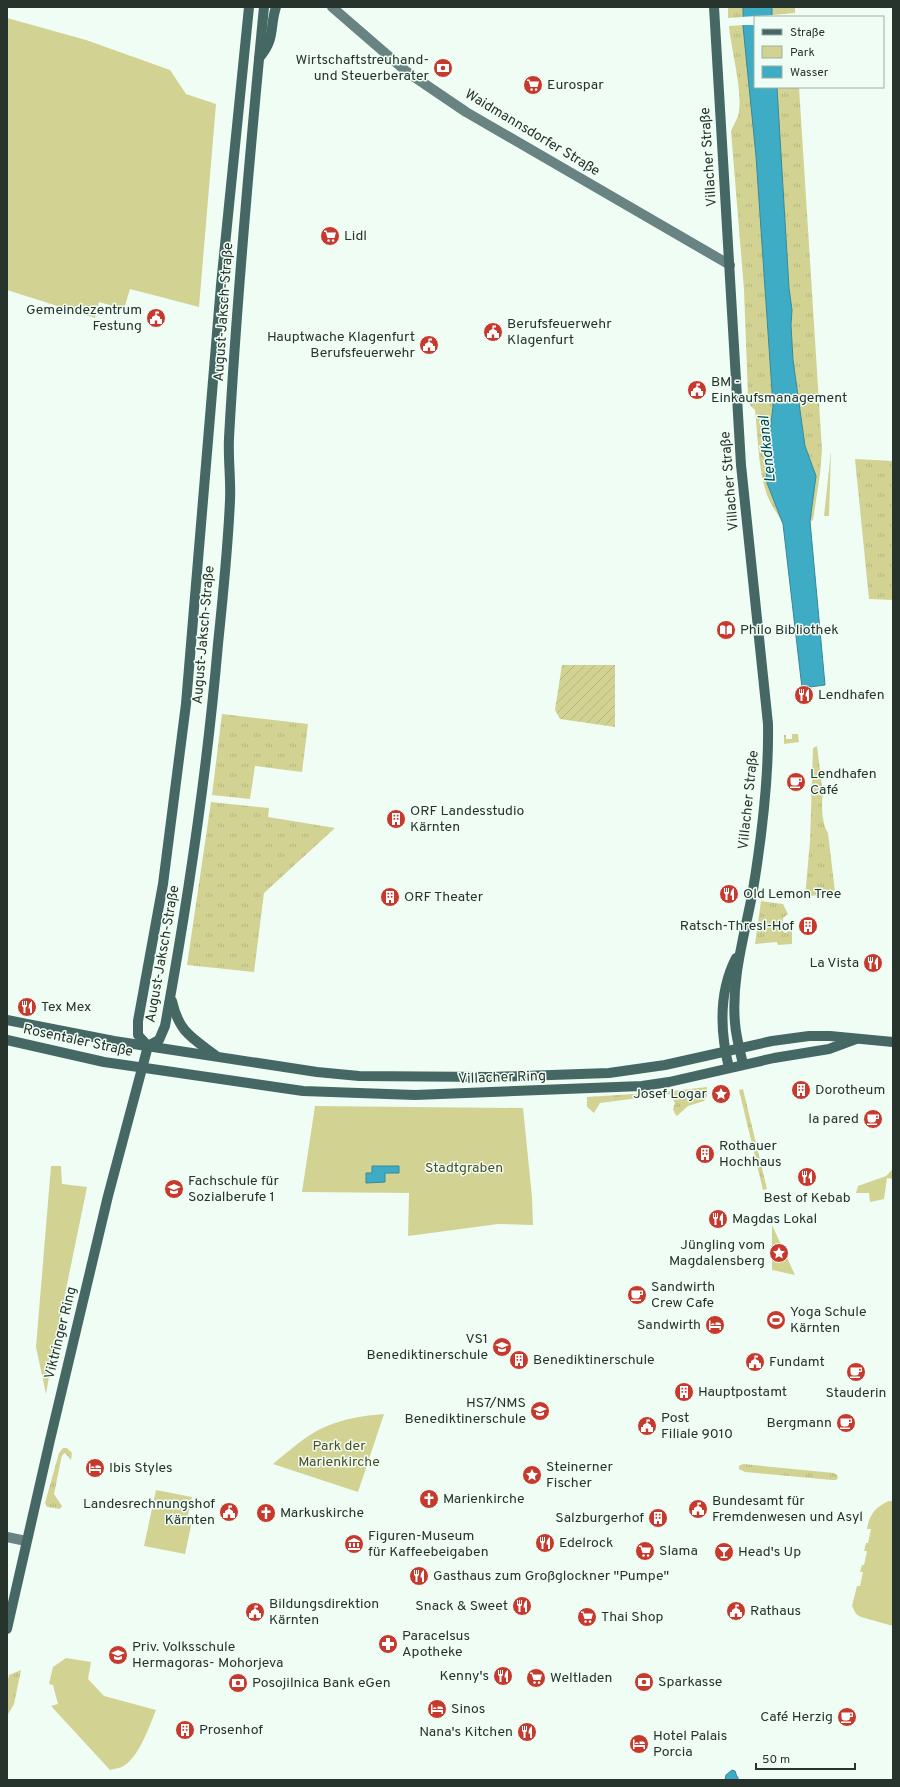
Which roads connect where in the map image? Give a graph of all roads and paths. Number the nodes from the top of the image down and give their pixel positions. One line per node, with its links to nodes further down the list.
1 (249, 7): 14 (main road, August-Jaksch-Straße)
2 (264, 7): 6 (main road, August-Jaksch-Straße)
3 (276, 7): 6 (main road)
4 (332, 7): 7 (street, Waidmannsdorfer Straße)
5 (714, 7): 7 (main road, Villacher Straße)
6 (259, 58): 9 (main road, August-Jaksch-Straße)
7 (730, 265): 8 (main road, Villacher Straße)
8 (740, 949): 15 (main road, Villacher Straße); 16 (main road, Villacher Straße)
9 (171, 997): 14 (main road, August-Jaksch-Straße); 17 (main road)
10 (7, 1020): 14 (main road, Rosentaler Straße)
11 (857, 1039): 13 (main road, Villacher Ring); 15 (main road, Villacher Ring); 18 (main road, Villacher Ring)
12 (7, 1040): 19 (main road, Rosentaler Straße)
13 (893, 1042)
14 (148, 1046): 17 (main road, Villacher Ring); 19 (main road, Viktringer Ring)
15 (740, 1049): 16 (main road, Villacher Ring); 18 (main road, Villacher Straße)
16 (725, 1052): 17 (main road, Villacher Ring); 20 (main road, Villacher Straße)
17 (217, 1056)
18 (743, 1064): 20 (main road, Villacher Ring)
19 (143, 1068): 20 (main road, Villacher Ring); 22 (main road, Viktringer Ring)
20 (729, 1068)
21 (7, 1537): 22 (street)
22 (26, 1541): 23 (main road, Viktringer Ring)
23 (7, 1629)

